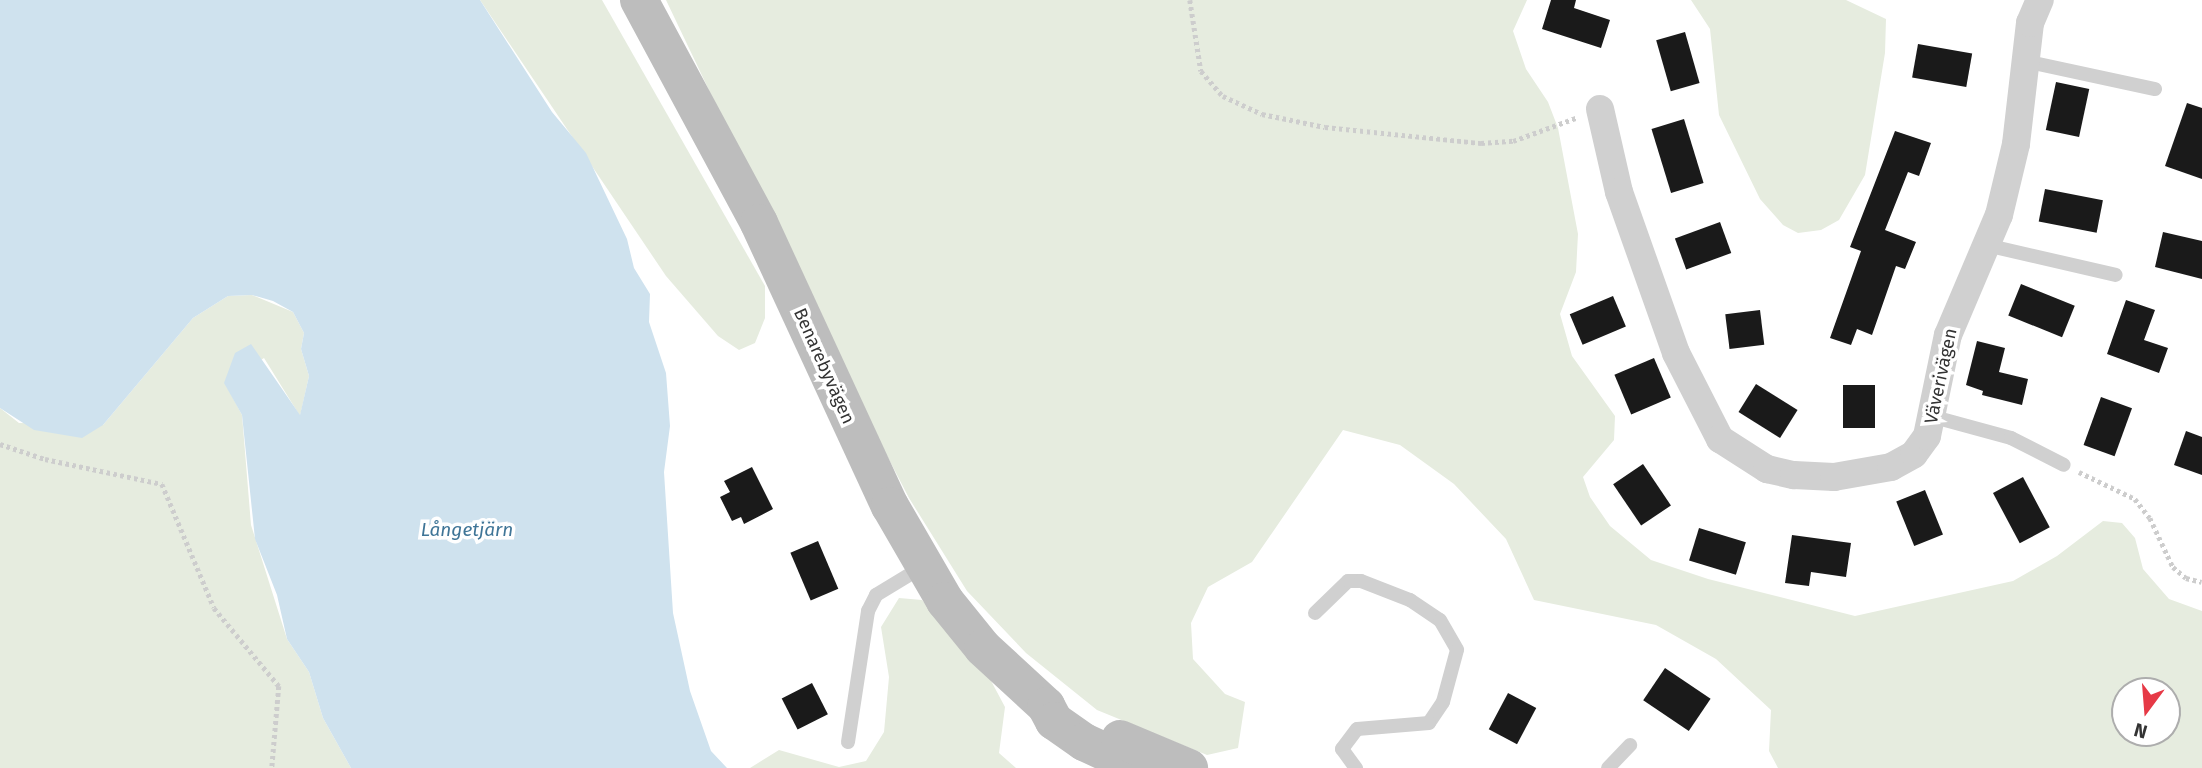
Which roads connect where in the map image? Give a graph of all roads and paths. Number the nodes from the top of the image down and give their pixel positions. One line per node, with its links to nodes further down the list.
1 (639, 0): 12 (street, Benarebyvägen)
2 (1189, 0): 6 (path)
3 (2040, 0): 4 (street, Väverivägen)
4 (2024, 61): 5 (lane); 7 (street, Väverivägen)
5 (2155, 89)
6 (1600, 109): 9 (street, Väverivägen)
7 (1986, 245): 8 (lane); 9 (street, Väverivägen)
8 (2116, 275)
9 (1934, 417): 11 (lane)
10 (0, 443): 18 (path)
11 (2064, 465): 13 (path)
12 (923, 566): 15 (lane); 17 (street, Benarebyvägen)
13 (2202, 582)
14 (1315, 613): 20 (lane)
15 (848, 742)
16 (1630, 745): 21 (lane)
17 (1131, 761): 19 (street, Benarebyvägen)
18 (272, 768)
19 (1189, 768)
20 (1356, 768)
21 (1608, 768)

